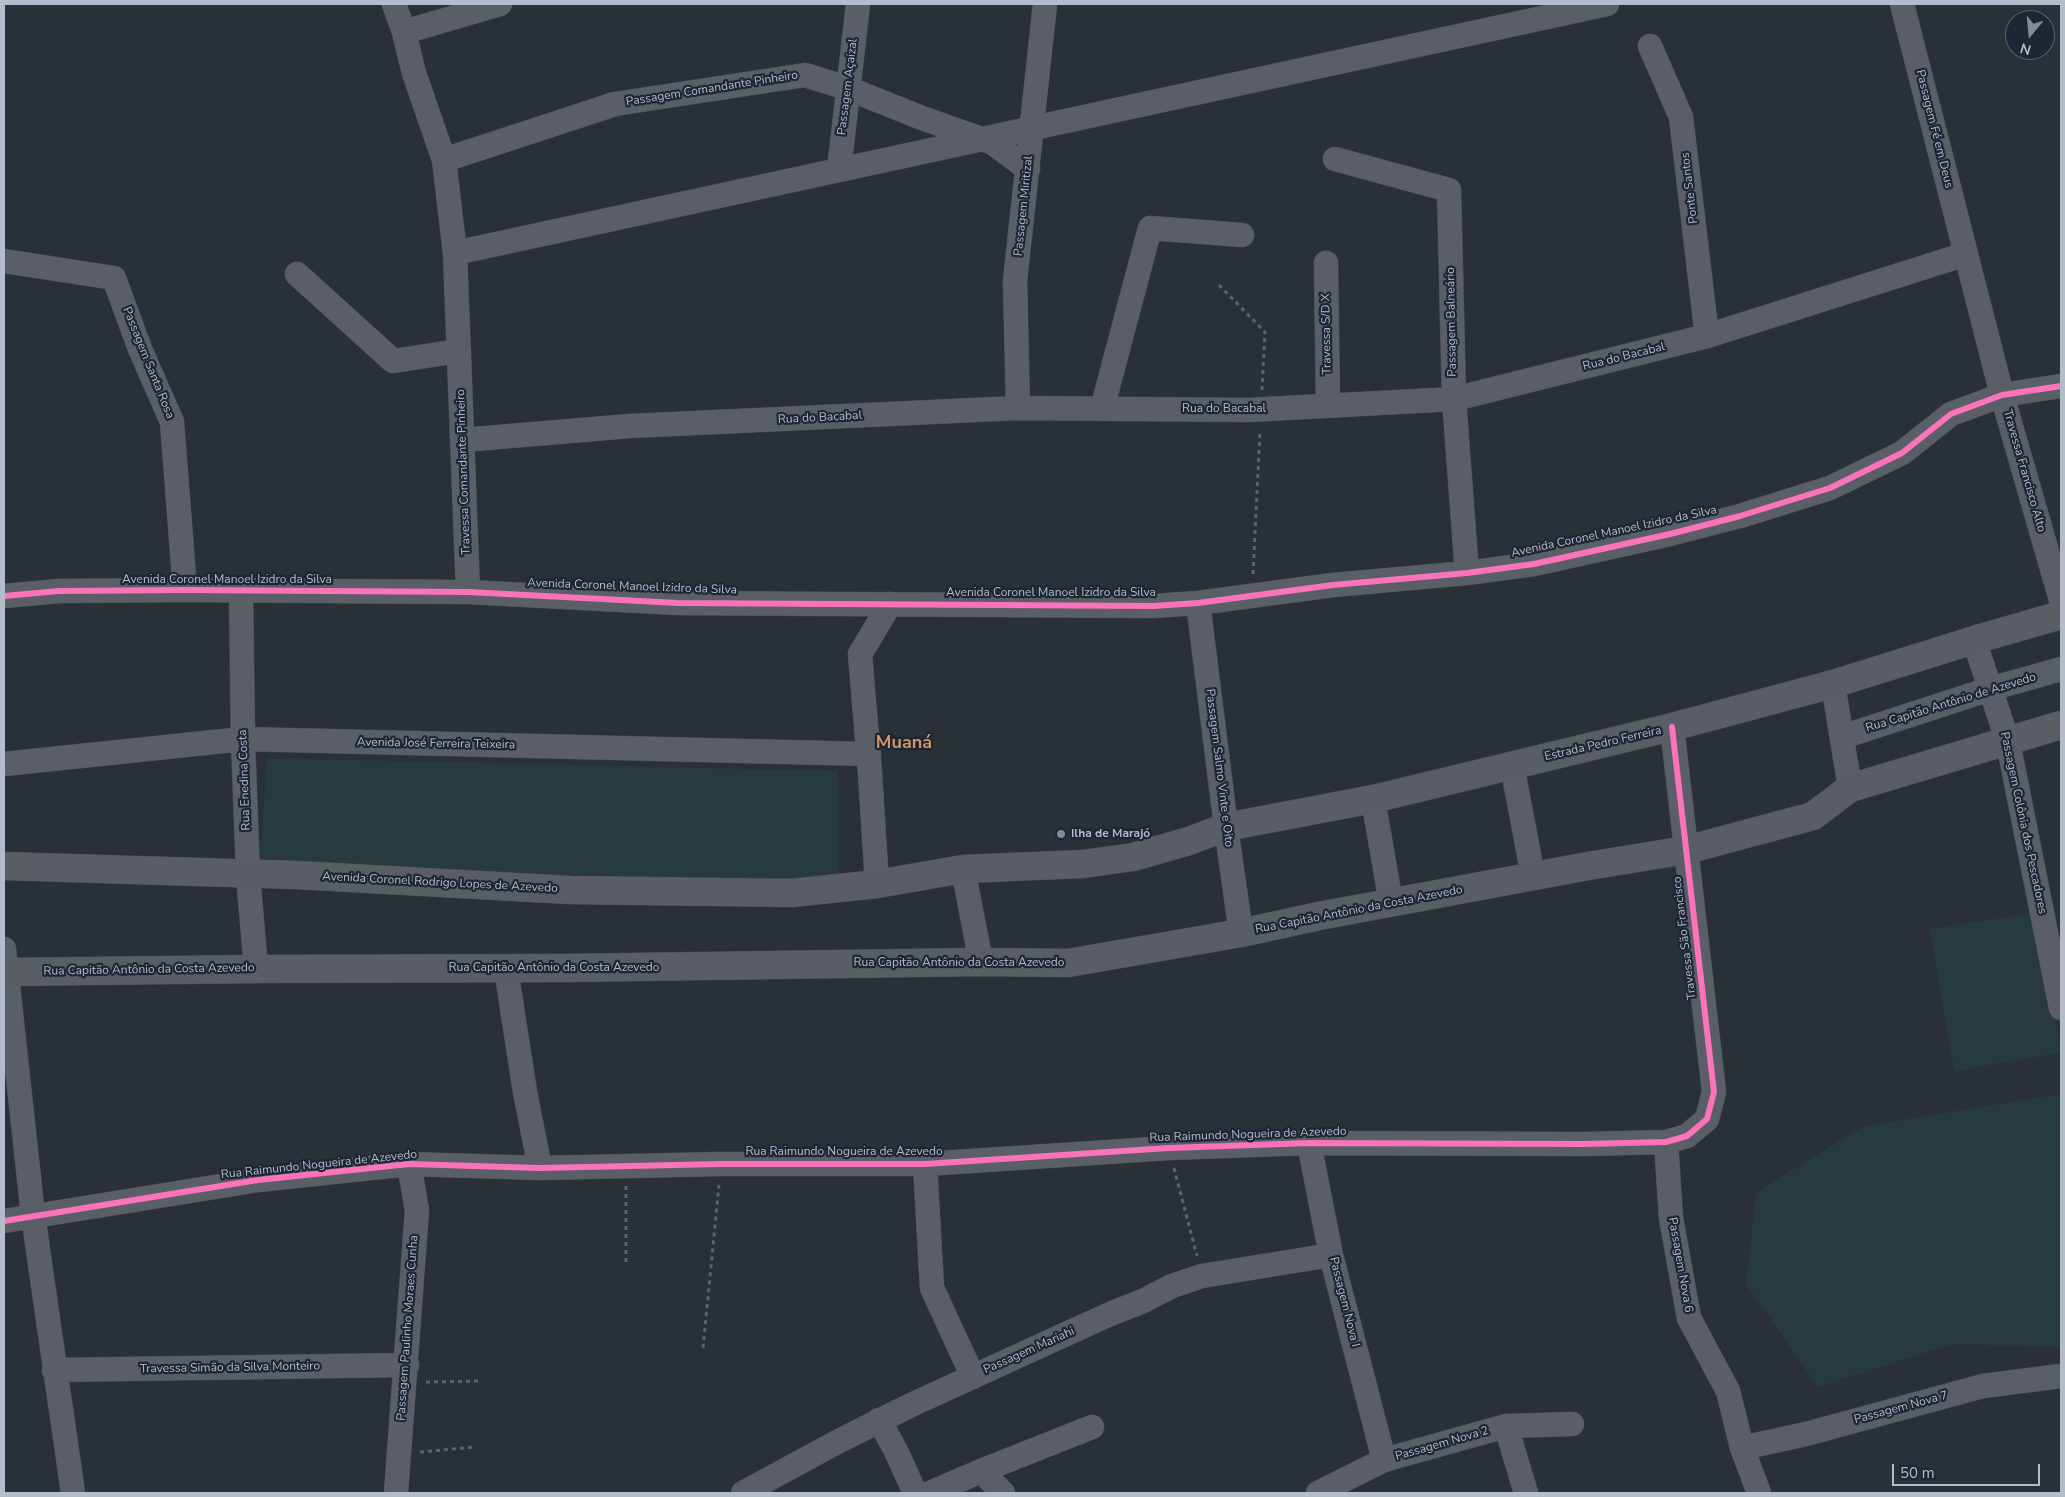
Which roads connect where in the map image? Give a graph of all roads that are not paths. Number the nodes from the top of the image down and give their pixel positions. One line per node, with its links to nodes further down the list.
1 (394, 4): 7 (street, Travessa Comandante Pinheiro)
2 (500, 4): 7 (street)
3 (858, 4): 9 (street, Passagem Açaizal)
4 (1045, 4): 10 (street, Passagem Miritizal)
5 (1607, 4): 10 (street)
6 (1902, 4): 18 (street, Passagem Fé em Deus)
7 (404, 32): 13 (street, Travessa Comandante Pinheiro)
8 (1650, 46): 22 (street, Ponte Santos)
9 (847, 88): 11 (street, Passagem Comandante Pinheiro); 13 (street, Passagem Comandante Pinheiro); 15 (street, Passagem Açaizal)
10 (1032, 128): 11 (street); 14 (street, Passagem Miritizal)
11 (982, 138): 14 (street, Passagem Comandante Pinheiro); 15 (street)
12 (1335, 159): 26 (street, Passagem Balneário)
13 (444, 160): 17 (street, Travessa Comandante Pinheiro)
14 (1028, 169): 28 (street, Passagem Miritizal)
15 (839, 170): 17 (street)
16 (1242, 235): 29 (street)
17 (455, 253): 23 (street, Travessa Comandante Pinheiro)
18 (1966, 254): 22 (street, Rua do Bacabal); 25 (street, Travessa Francisco Alto)
19 (4, 261): 32 (street, Passagem Santa Rosa)
20 (1326, 262): 27 (street, Travessa S/D X)
21 (297, 274): 23 (street)
22 (1707, 336): 26 (street, Rua do Bacabal)
23 (459, 351): 30 (street, Travessa Comandante Pinheiro)
24 (2061, 386): 25 (street, Avenida Coronel Manoel Izidro da Silva)
25 (2002, 395): 31 (street, Avenida Coronel Manoel Izidro da Silva); 36 (street, Travessa Francisco Alto)
26 (1454, 399): 27 (street, Rua do Bacabal); 31 (street, Passagem Balneário)
27 (1328, 405): 29 (street, Rua do Bacabal)
28 (1018, 408): 29 (street, Rua do Bacabal); 30 (street, Rua do Bacabal)
29 (1102, 409)
30 (463, 440): 34 (street, Travessa Comandante Pinheiro)
31 (1467, 573): 37 (street, Avenida Coronel Manoel Izidro da Silva)
32 (185, 590): 33 (street, Avenida Coronel Manoel Izidro da Silva); 35 (street, Avenida Coronel Manoel Izidro da Silva)
33 (241, 592): 34 (street, Avenida Coronel Manoel Izidro da Silva); 47 (street, Rua Enedina Costa)
34 (468, 592): 38 (street, Avenida Coronel Manoel Izidro da Silva)
35 (4, 596)
36 (2061, 600)
37 (1198, 603): 38 (street, Avenida Coronel Manoel Izidro da Silva); 54 (street, Passagem Salmo Vinte e Oito)
38 (890, 604): 49 (street)
39 (2061, 616): 40 (main road, Estrada Pedro Ferreira)
40 (1974, 640): 42 (main road, Estrada Pedro Ferreira); 43 (street, Passagem Colônia dos Pescadores)
41 (2061, 670): 43 (street, Rua Capitão Antônio de Azevedo)
42 (1833, 684): 45 (main road, Estrada Pedro Ferreira); 46 (street)
43 (1990, 689): 46 (street, Rua Capitão Antônio de Azevedo); 48 (street, Passagem Colônia dos Pescadores)
44 (2061, 725): 48 (main road, Rua Capitão Antônio da Costa Azevedo)
45 (1672, 727): 51 (main road, Estrada Pedro Ferreira); 55 (street, Travessa São Francisco)
46 (1842, 737): 52 (street)
47 (243, 739): 49 (street, Avenida José Ferreira Teixeira); 50 (street, Avenida José Ferreira Teixeira); 58 (street, Rua Enedina Costa)
48 (2008, 742): 52 (main road, Rua Capitão Antônio da Costa Azevedo); 67 (street, Passagem Colônia dos Pescadores)
49 (869, 754): 60 (street)
50 (4, 764)
51 (1512, 765): 53 (main road, Estrada Pedro Ferreira); 59 (street)
52 (1850, 788): 55 (main road, Rua Capitão Antônio da Costa Azevedo)
53 (1373, 799): 54 (main road, Estrada Pedro Ferreira); 61 (street)
54 (1226, 827): 57 (main road, Estrada Pedro Ferreira); 62 (street, Passagem Salmo Vinte e Oito)
55 (1686, 850): 59 (main road, Rua Capitão Antônio da Costa Azevedo); 68 (street, Travessa São Francisco)
56 (4, 866): 58 (main road, Avenida Coronel Rodrigo Lopes de Azevedo)
57 (962, 869): 60 (main road, Avenida Coronel Rodrigo Lopes de Azevedo); 63 (street)
58 (248, 875): 60 (main road, Avenida Coronel Rodrigo Lopes de Azevedo); 65 (street, Rua Enedina Costa)
59 (1533, 876): 61 (main road, Rua Capitão Antônio da Costa Azevedo)
60 (877, 884)
61 (1391, 903): 62 (main road, Rua Capitão Antônio da Costa Azevedo)
62 (1241, 933): 63 (main road, Rua Capitão Antônio da Costa Azevedo)
63 (981, 962): 66 (main road, Rua Capitão Antônio da Costa Azevedo)
64 (4, 964): 65 (main road, Rua Capitão Antônio da Costa Azevedo); 73 (street)
65 (256, 969): 66 (main road, Rua Capitão Antônio da Costa Azevedo)
66 (506, 969): 72 (street)
67 (2061, 1008)
68 (1676, 1139): 69 (street, Rua Raimundo Nogueira de Azevedo); 84 (street, Passagem Nova 6)
69 (1310, 1143): 71 (street, Rua Raimundo Nogueira de Azevedo); 75 (street, Passagem Nova I)
70 (409, 1164): 72 (street, Rua Raimundo Nogueira de Azevedo); 73 (street, Rua Raimundo Nogueira de Azevedo); 77 (street, Passagem Paulinho Moraes Cunha)
71 (925, 1164): 72 (street, Rua Raimundo Nogueira de Azevedo); 79 (street)
72 (540, 1168)
73 (32, 1215): 74 (street, Rua Raimundo Nogueira de Azevedo); 76 (street)
74 (4, 1220)
75 (1331, 1255): 79 (street, Passagem Mariahi); 85 (street, Passagem Nova I)
76 (54, 1370): 77 (street, Travessa Simão da Silva Monteiro); 88 (street)
77 (405, 1374): 89 (street, Passagem Paulinho Moraes Cunha)
78 (2061, 1376): 84 (street, Passagem Nova 7)
79 (973, 1377): 80 (street, Passagem Mariahi)
80 (879, 1420): 87 (street, Passagem Mariahi); 90 (street)
81 (1572, 1424): 82 (street, Passagem Nova 2)
82 (1506, 1426): 85 (street, Passagem Nova 2); 94 (street)
83 (1092, 1427): 86 (street)
84 (1742, 1448): 95 (street, Passagem Nova 6)
85 (1384, 1460): 93 (street, Passagem Nova 2)
86 (981, 1471): 91 (street); 92 (street)
87 (749, 1492)
88 (73, 1493)
89 (396, 1493)
90 (915, 1493)
91 (930, 1493)
92 (1003, 1493)
93 (1318, 1493)
94 (1526, 1493)
95 (1759, 1493)

